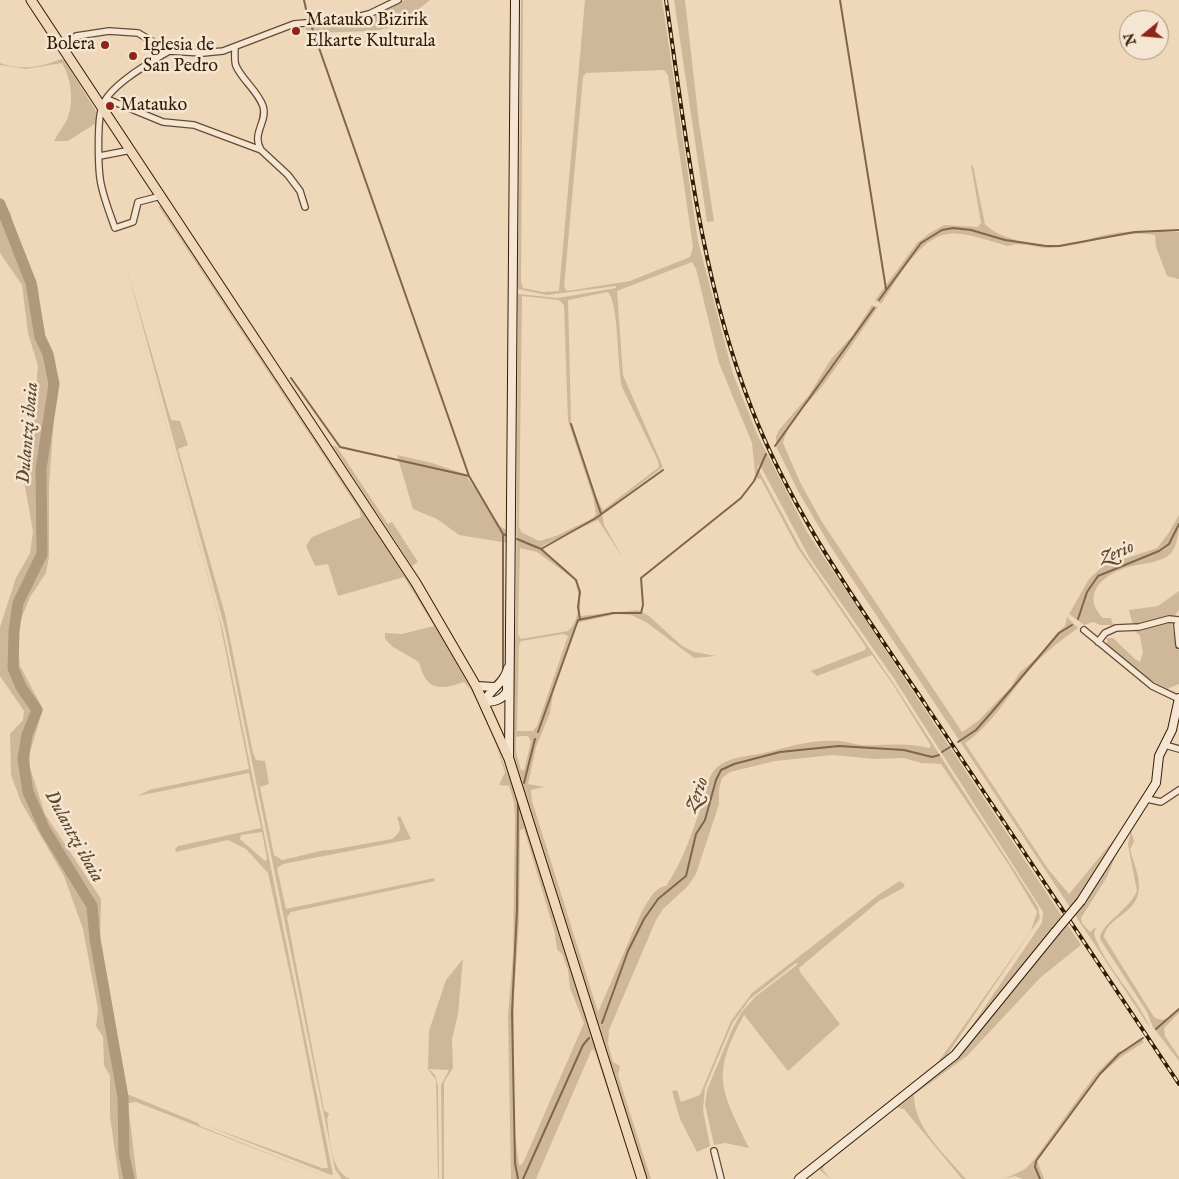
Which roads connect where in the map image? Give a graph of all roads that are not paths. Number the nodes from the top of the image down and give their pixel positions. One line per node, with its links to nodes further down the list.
1 (31, 0): 6 (main road)
2 (398, 0): 4 (street)
3 (515, 0): 18 (street)
4 (235, 47): 5 (street); 9 (street)
5 (169, 51): 6 (street); 7 (street)
6 (66, 53): 7 (main road)
7 (104, 103): 8 (main road); 9 (street); 10 (street)
8 (130, 150): 10 (street); 11 (main road)
9 (261, 150): 12 (street)
10 (100, 156): 11 (street)
11 (160, 196): 17 (main road)
12 (304, 208)
13 (1179, 621): 15 (street); 16 (street)
14 (1084, 630): 15 (street)
15 (1098, 642): 19 (street)
16 (1179, 645)
17 (476, 686): 18 (street); 20 (main road)
18 (504, 687): 20 (street); 20 (street); 23 (street)
19 (1179, 698): 21 (street)
20 (484, 702): 23 (main road)
21 (1165, 744): 22 (street); 25 (street)
22 (1179, 749)
23 (509, 759): 27 (main road)
24 (1179, 790): 25 (street)
25 (1146, 799): 29 (street, bridge)
26 (714, 1151): 28 (street)
27 (642, 1179)
28 (721, 1179)
29 (799, 1179)

